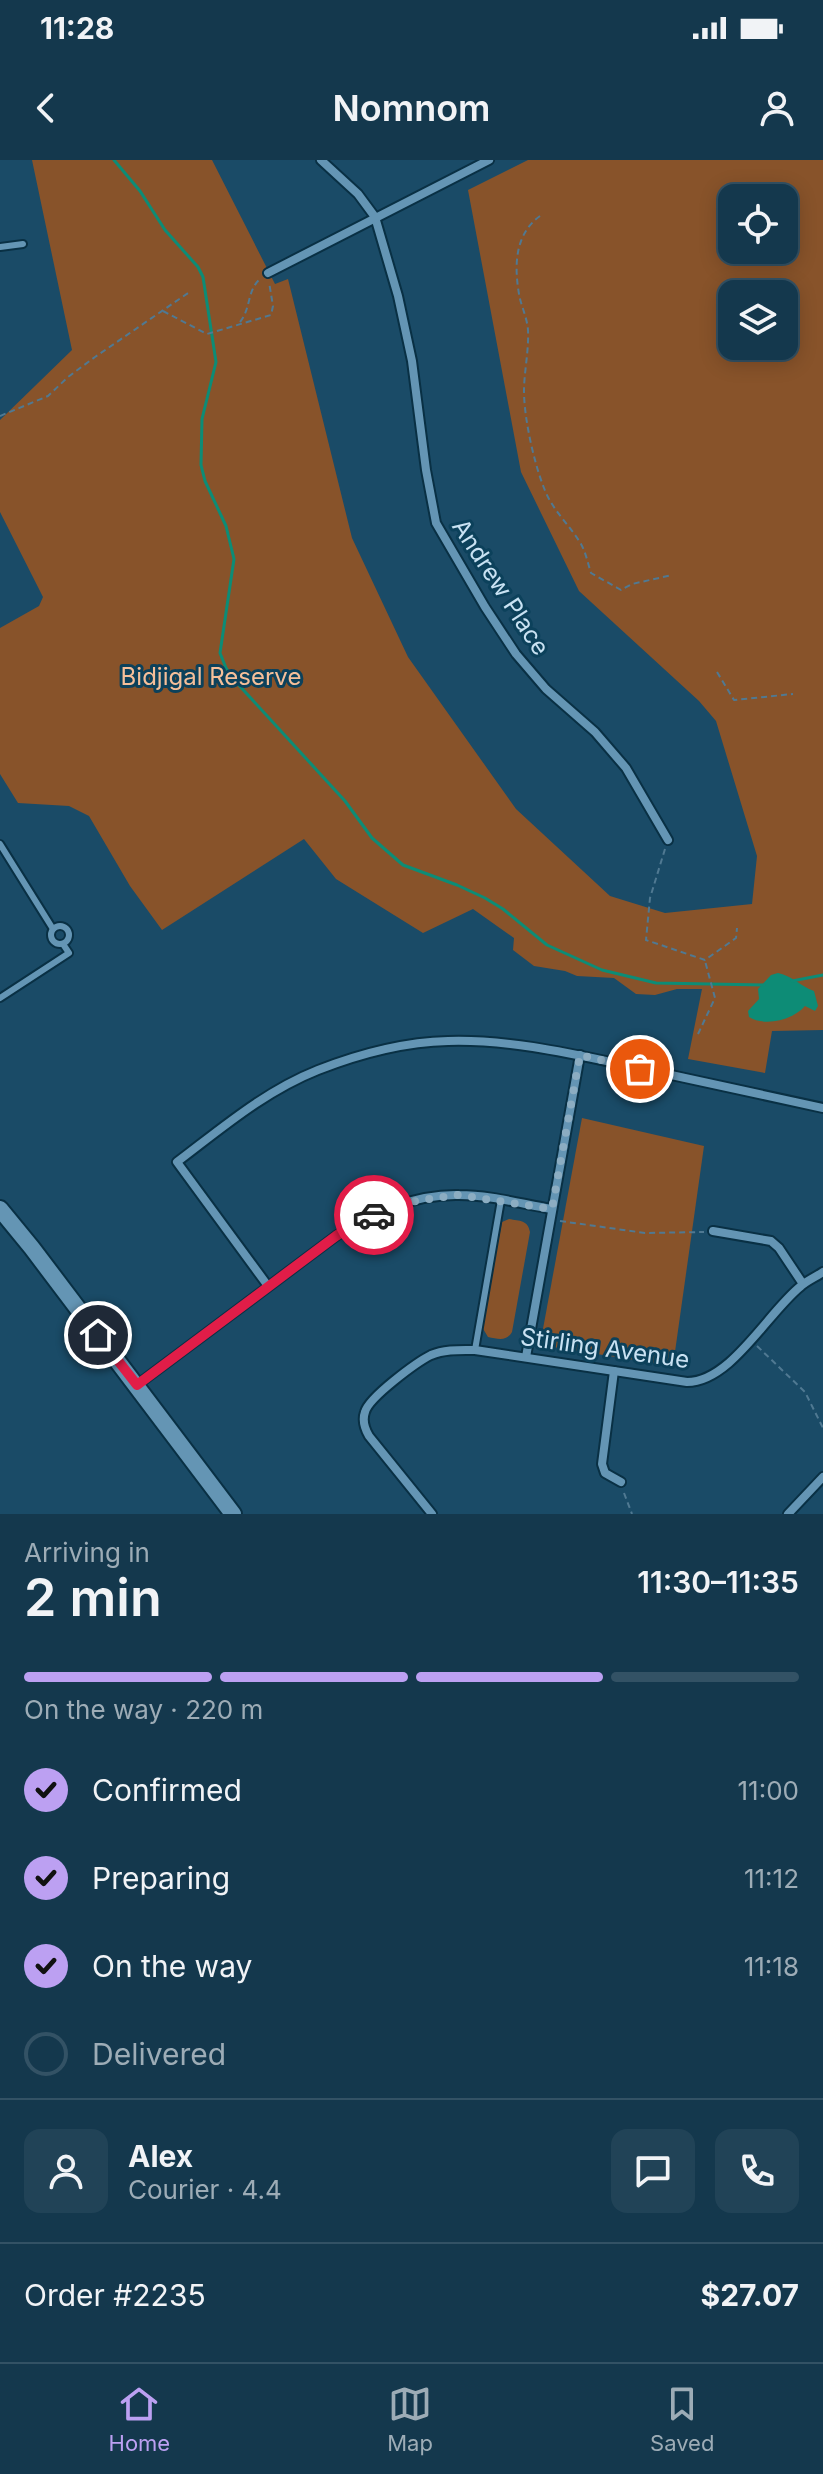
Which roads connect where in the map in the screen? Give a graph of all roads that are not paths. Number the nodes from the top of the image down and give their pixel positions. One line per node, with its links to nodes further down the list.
1 (321, 160): 3 (street)
2 (489, 160): 3 (street)
3 (375, 217): 6 (street); 7 (street, Andrew Place)
4 (23, 244): 5 (lane)
5 (0, 247)
6 (268, 273)
7 (668, 840)
8 (0, 844): 9 (lane)
9 (53, 929): 10 (lane); 10 (lane)
10 (63, 944): 11 (lane)
11 (0, 998)
12 (580, 1055): 13 (street); 16 (street); 20 (street)
13 (823, 1108)
14 (501, 1200): 16 (street); 20 (street); 21 (lane)
15 (0, 1209): 24 (main road)
16 (552, 1209): 22 (street)
17 (713, 1231): 19 (street)
18 (823, 1272): 19 (street, Stirling Avenue)
19 (803, 1284): 23 (street, Stirling Avenue)
20 (268, 1286): 24 (street)
21 (475, 1350): 22 (street, Stirling Avenue); 26 (street, Stirling Avenue)
22 (526, 1357): 23 (street, Stirling Avenue)
23 (614, 1371): 28 (street)
24 (137, 1385): 29 (main road)
25 (352, 1416): 26 (street)
26 (364, 1416): 30 (street)
27 (823, 1477): 31 (street)
28 (621, 1482)
29 (233, 1514)
30 (432, 1514)
31 (788, 1514)

